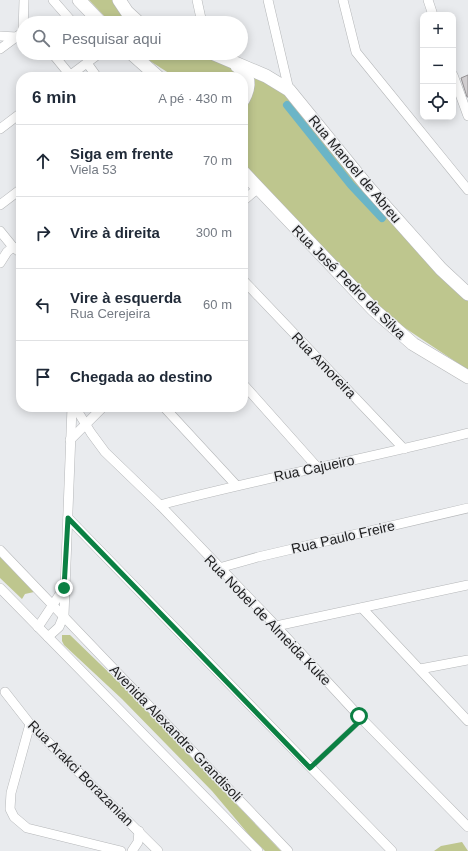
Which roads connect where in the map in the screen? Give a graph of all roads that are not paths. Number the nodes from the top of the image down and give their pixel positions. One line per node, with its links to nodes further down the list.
1 (24, 0): 11 (street)
2 (53, 0): 12 (street)
3 (79, 0): 13 (main road)
4 (119, 0): 9 (main road)
5 (197, 0): 15 (street)
6 (268, 0): 31 (street)
7 (343, 0): 37 (street)
8 (428, 0): 10 (street)
9 (126, 6): 14 (main road)
10 (432, 12)
11 (22, 16)
12 (67, 16)
13 (94, 16)
14 (134, 16)
15 (200, 16)
16 (16, 34): 17 (street)
17 (0, 36)
18 (16, 36): 19 (street)
19 (0, 49)
20 (57, 60): 25 (street)
21 (91, 60): 24 (street)
22 (139, 60): 28 (main road)
23 (231, 61): 29 (main road); 31 (main road, Rua Manoel de Abreu)
24 (87, 63): 26 (street); 27 (street)
25 (66, 72)
26 (75, 72)
27 (93, 72)
28 (152, 72)
29 (245, 72)
30 (456, 83): 32 (street)
31 (289, 90): 46 (main road, Rua Manoel de Abreu)
32 (468, 116)
33 (16, 117): 34 (street)
34 (0, 129)
35 (248, 178): 36 (main road, Rua José Pedro da Silva)
36 (257, 189): 39 (street); 47 (main road, Rua José Pedro da Silva)
37 (468, 190)
38 (16, 193): 40 (street)
39 (248, 197)
40 (0, 205)
41 (0, 232): 42 (street)
42 (13, 247): 43 (street); 44 (street)
43 (16, 249)
44 (0, 264)
45 (248, 292): 56 (street, Rua Amoreira)
46 (468, 294)
47 (468, 377)
48 (248, 390): 57 (street)
49 (72, 412): 55 (street)
50 (78, 412): 53 (street, Rua Nobel de Almeida Kuke)
51 (98, 412): 53 (street)
52 (169, 412): 58 (street)
53 (86, 424): 55 (street); 59 (street, Rua Nobel de Almeida Kuke)
54 (468, 433): 56 (street, Rua Cajueiro)
55 (70, 440): 61 (street)
56 (404, 450): 57 (street, Rua Cajueiro)
57 (318, 467): 58 (street, Rua Cajueiro)
58 (236, 485): 59 (street, Rua Cajueiro)
59 (160, 505): 63 (street, Rua Nobel de Almeida Kuke)
60 (468, 508): 63 (street, Rua Paulo Freire)
61 (68, 518): 66 (street); 79 (street)
62 (0, 550): 67 (street, Avenida Alexandre Grandisoli)
63 (219, 568): 70 (street, Rua Nobel de Almeida Kuke)
64 (468, 585): 68 (street)
65 (0, 588): 71 (street, Avenida Alexandre Grandisoli)
66 (64, 588): 67 (street); 69 (street)
67 (53, 604): 69 (street, Avenida Alexandre Grandisoli); 71 (street)
68 (362, 608): 70 (street); 74 (street)
69 (64, 615): 72 (street); 86 (street, Avenida Alexandre Grandisoli)
70 (276, 626): 76 (street, Rua Nobel de Almeida Kuke)
71 (38, 627): 72 (street, Avenida Alexandre Grandisoli)
72 (48, 637): 85 (street, Avenida Alexandre Grandisoli)
73 (468, 660): 74 (street)
74 (420, 669): 77 (street)
75 (5, 692): 78 (street, Rua Arakci Borazanian)
76 (362, 719): 79 (lane); 80 (street, Rua Nobel de Almeida Kuke)
77 (468, 722)
78 (30, 724): 81 (street, Rua Arakci Borazanian); 82 (street)
79 (310, 768): 87 (street)
80 (468, 827)
81 (139, 831): 83 (street); 84 (street, Rua Arakci Borazanian)
82 (121, 851)
83 (132, 851)
84 (158, 851)
85 (258, 851)
86 (288, 851)
87 (392, 851)

